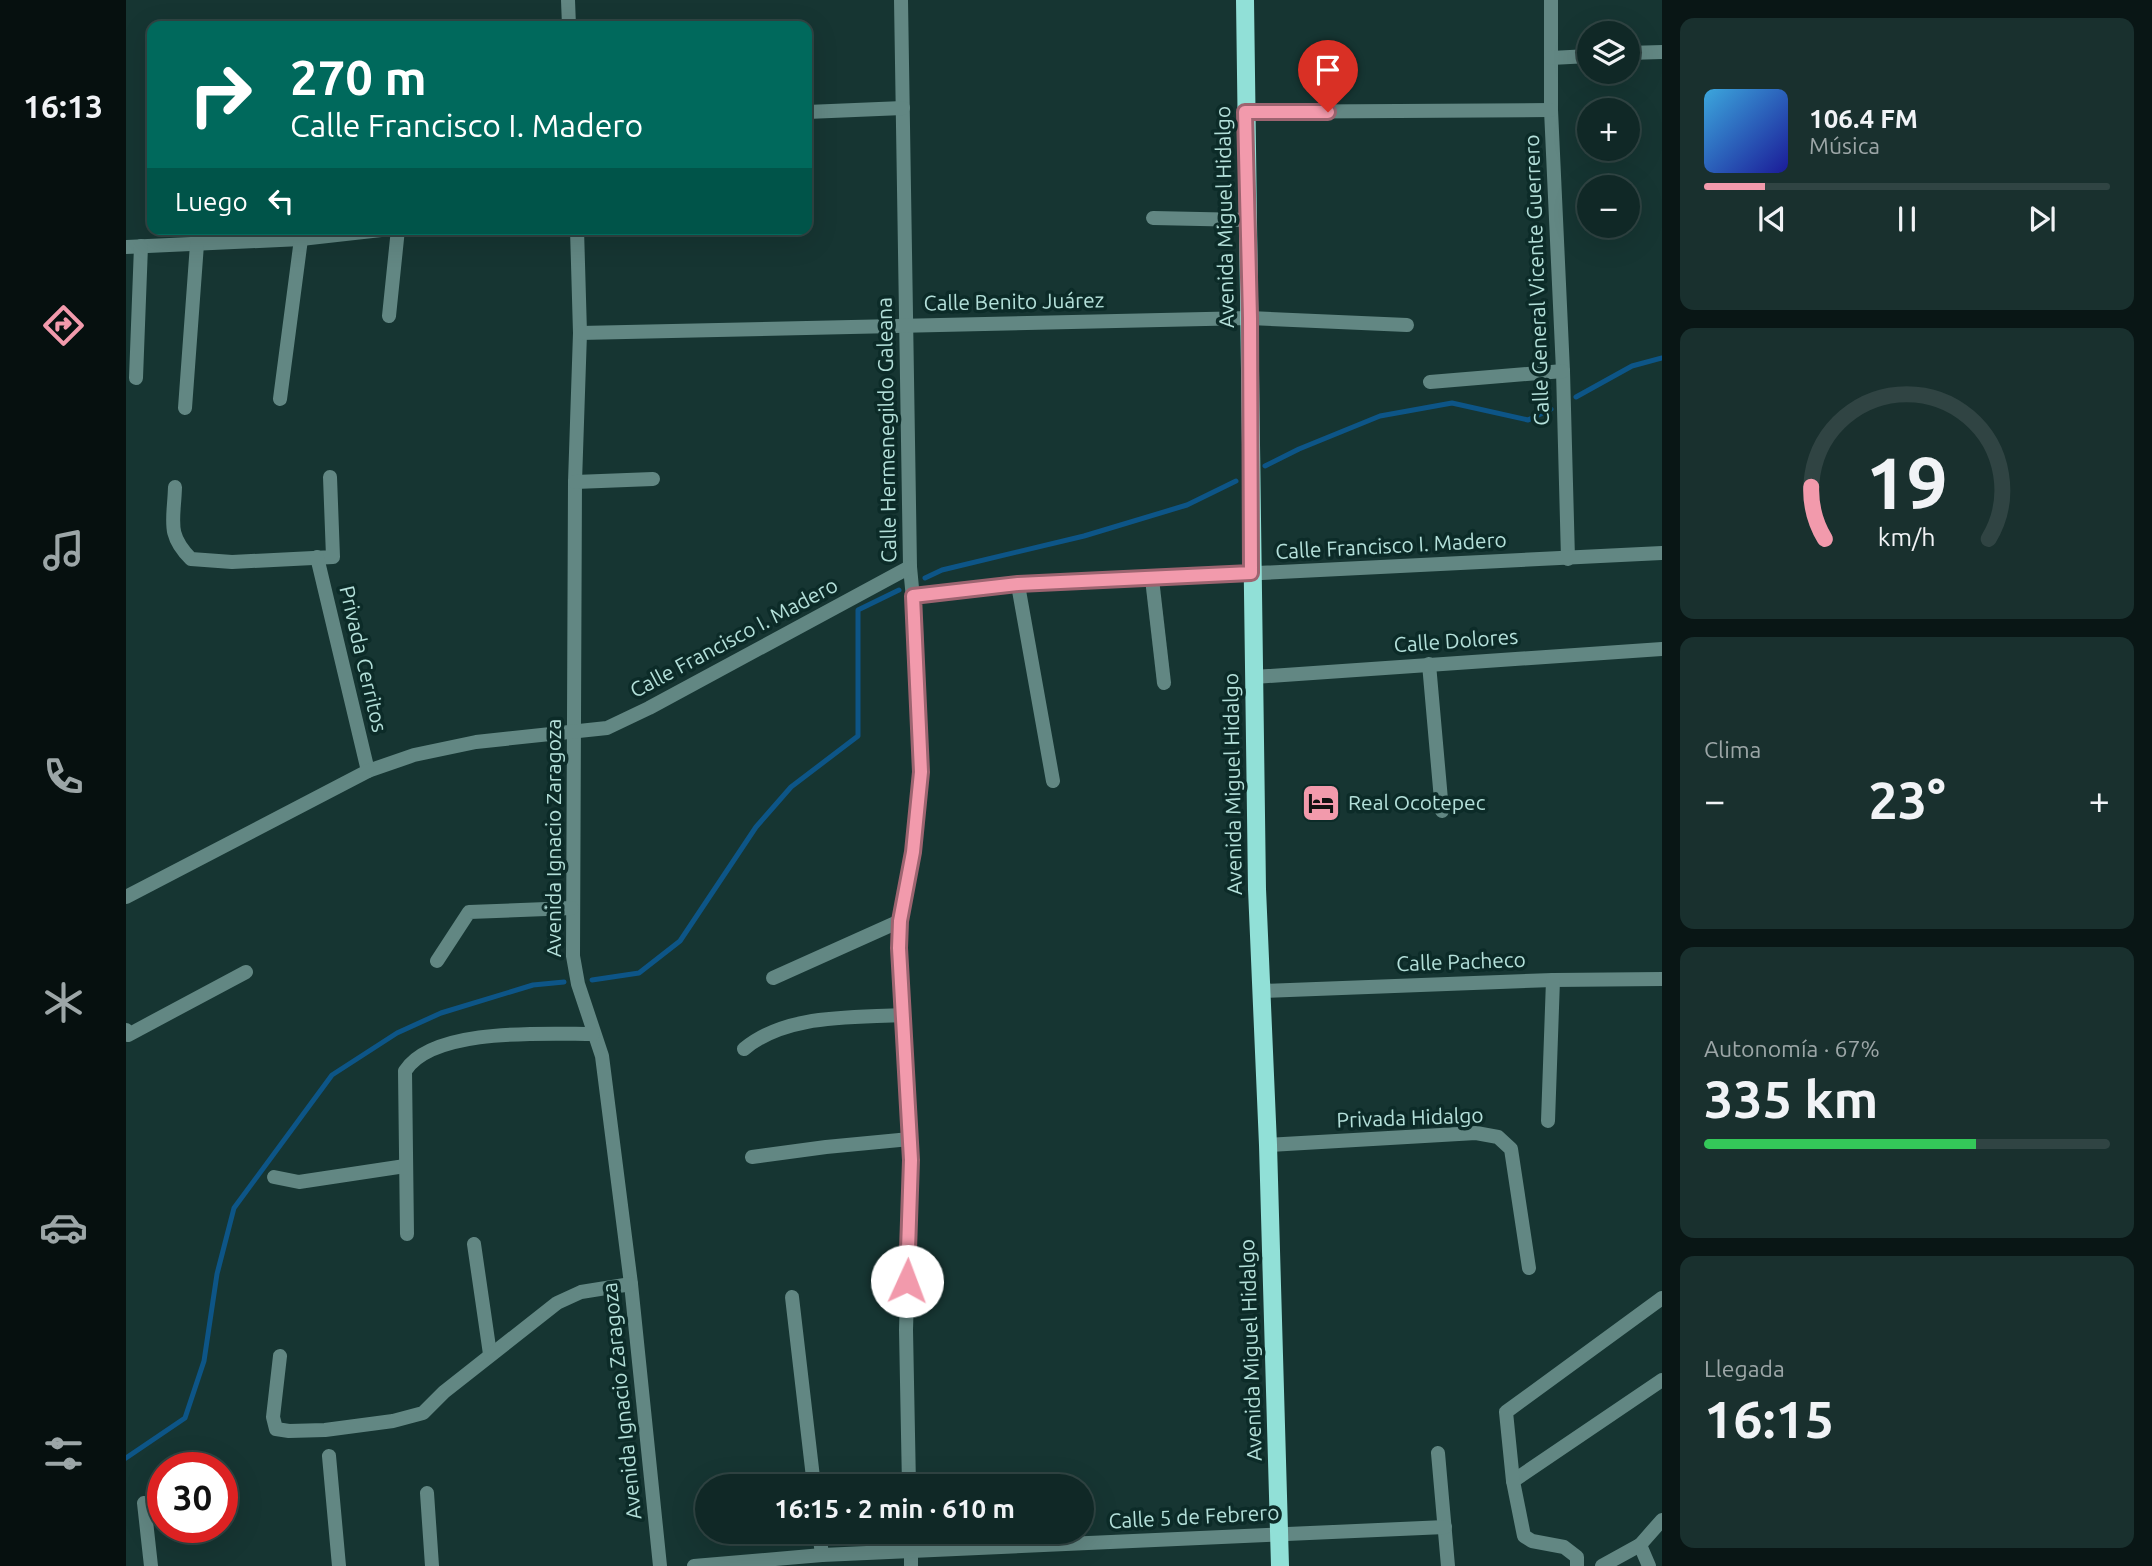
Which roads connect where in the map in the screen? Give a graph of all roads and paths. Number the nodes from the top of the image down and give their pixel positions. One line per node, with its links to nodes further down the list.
1 (568, 0): 5 (street)
2 (901, 0): 10 (street, Calle Hermenegildo Galeana)
3 (1245, 0): 13 (main road, Avenida Miguel Hidalgo)
4 (1551, 0): 9 (street, Calle General Vicente Guerrero)
5 (569, 21)
6 (1662, 52): 7 (street)
7 (1640, 53)
8 (1577, 57): 9 (street)
9 (1551, 58): 11 (street, Calle General Vicente Guerrero)
10 (903, 108): 12 (street); 25 (street, Calle Hermenegildo Galeana)
11 (1551, 110): 13 (street); 28 (street, Calle General Vicente Guerrero)
12 (812, 112)
13 (1245, 112): 15 (main road, Avenida Miguel Hidalgo)
14 (1153, 218): 15 (street)
15 (1247, 220): 24 (main road, Avenida Miguel Hidalgo)
16 (337, 235): 20 (street)
17 (397, 235): 23 (street)
18 (577, 235): 27 (street, Avenida Ignacio Zaragoza)
19 (190, 239): 20 (street); 21 (street); 32 (street)
20 (301, 239): 31 (street)
21 (141, 246): 22 (street); 29 (street)
22 (126, 247)
23 (389, 316)
24 (1250, 318): 25 (street, Calle Benito Juárez); 26 (street, Calle Benito Juárez); 41 (main road, Avenida Miguel Hidalgo)
25 (906, 325): 27 (street, Calle Benito Juárez); 40 (street, Calle Hermenegildo Galeana)
26 (1407, 325)
27 (580, 333): 35 (street, Avenida Ignacio Zaragoza)
28 (1563, 371): 30 (street); 39 (street, Calle General Vicente Guerrero)
29 (136, 378)
30 (1430, 382)
31 (280, 399)
32 (185, 408)
33 (330, 477): 38 (street)
34 (653, 479): 35 (street)
35 (575, 482): 49 (street, Avenida Ignacio Zaragoza)
36 (175, 487): 38 (street)
37 (1662, 553): 39 (street, Calle Francisco I. Madero)
38 (317, 557): 50 (street, Privada Cerritos)
39 (1568, 559): 41 (street, Calle Francisco I. Madero)
40 (910, 567): 44 (street, Calle Hermenegildo Galeana); 49 (street, Calle Francisco I. Madero)
41 (1251, 573): 42 (street, Calle Francisco I. Madero); 47 (main road, Avenida Miguel Hidalgo)
42 (1152, 579): 43 (street, Calle Francisco I. Madero); 48 (street)
43 (1018, 584): 44 (street, Calle Francisco I. Madero); 51 (street)
44 (913, 596): 55 (street, Calle Hermenegildo Galeana)
45 (1662, 649): 46 (street, Calle Dolores)
46 (1429, 664): 47 (street, Calle Dolores); 52 (street)
47 (1254, 677): 61 (main road, Avenida Miguel Hidalgo)
48 (1164, 684)
49 (575, 732): 50 (street, Calle Francisco I. Madero); 54 (street, Avenida Ignacio Zaragoza)
50 (368, 771): 53 (street, Calle Francisco I. Madero)
51 (1053, 782)
52 (1442, 811)
53 (126, 897)
54 (572, 908): 56 (street); 64 (street, Avenida Ignacio Zaragoza)
55 (900, 921): 58 (street); 62 (street, Calle Hermenegildo Galeana)
56 (438, 961)
57 (246, 972): 63 (street)
58 (773, 978)
59 (1662, 979): 60 (street, Calle Pacheco)
60 (1553, 980): 61 (street, Calle Pacheco); 66 (street)
61 (1261, 991): 68 (main road, Avenida Miguel Hidalgo)
62 (902, 1014): 65 (street); 67 (street, Calle Hermenegildo Galeana)
63 (127, 1033)
64 (593, 1034): 70 (street); 75 (street, Avenida Ignacio Zaragoza)
65 (744, 1049)
66 (1548, 1121)
67 (910, 1139): 69 (street); 84 (street, Calle Hermenegildo Galeana)
68 (1268, 1145): 74 (street, Privada Hidalgo); 90 (main road, Avenida Miguel Hidalgo)
69 (752, 1157)
70 (405, 1166): 71 (street); 72 (street)
71 (274, 1177)
72 (407, 1234)
73 (474, 1244): 78 (street)
74 (1529, 1268)
75 (631, 1283): 78 (street); 98 (street, Avenida Ignacio Zaragoza)
76 (792, 1297): 83 (street)
77 (1662, 1298): 85 (street)
78 (490, 1354): 79 (street)
79 (280, 1356)
80 (1662, 1380): 85 (street)
81 (1438, 1453): 89 (street)
82 (329, 1456): 96 (street)
83 (813, 1474)
84 (909, 1474)
85 (1513, 1481): 102 (street)
86 (427, 1493): 97 (street)
87 (144, 1503): 95 (street)
88 (1662, 1520): 92 (street)
89 (1445, 1527): 90 (street, Calle 5 de Febrero); 101 (street)
90 (1279, 1534): 94 (street, Calle 5 de Febrero); 100 (main road, Avenida Miguel Hidalgo)
91 (821, 1544): 93 (street)
92 (1640, 1545): 103 (street); 104 (street)
93 (822, 1555): 94 (street, Calle 5 de Febrero); 99 (street, Calle 5 de Febrero)
94 (911, 1559)
95 (151, 1566)
96 (339, 1566)
97 (432, 1566)
98 (660, 1566)
99 (695, 1566)
100 (1280, 1566)
101 (1448, 1566)
102 (1577, 1566)
103 (1602, 1566)
104 (1649, 1566)

